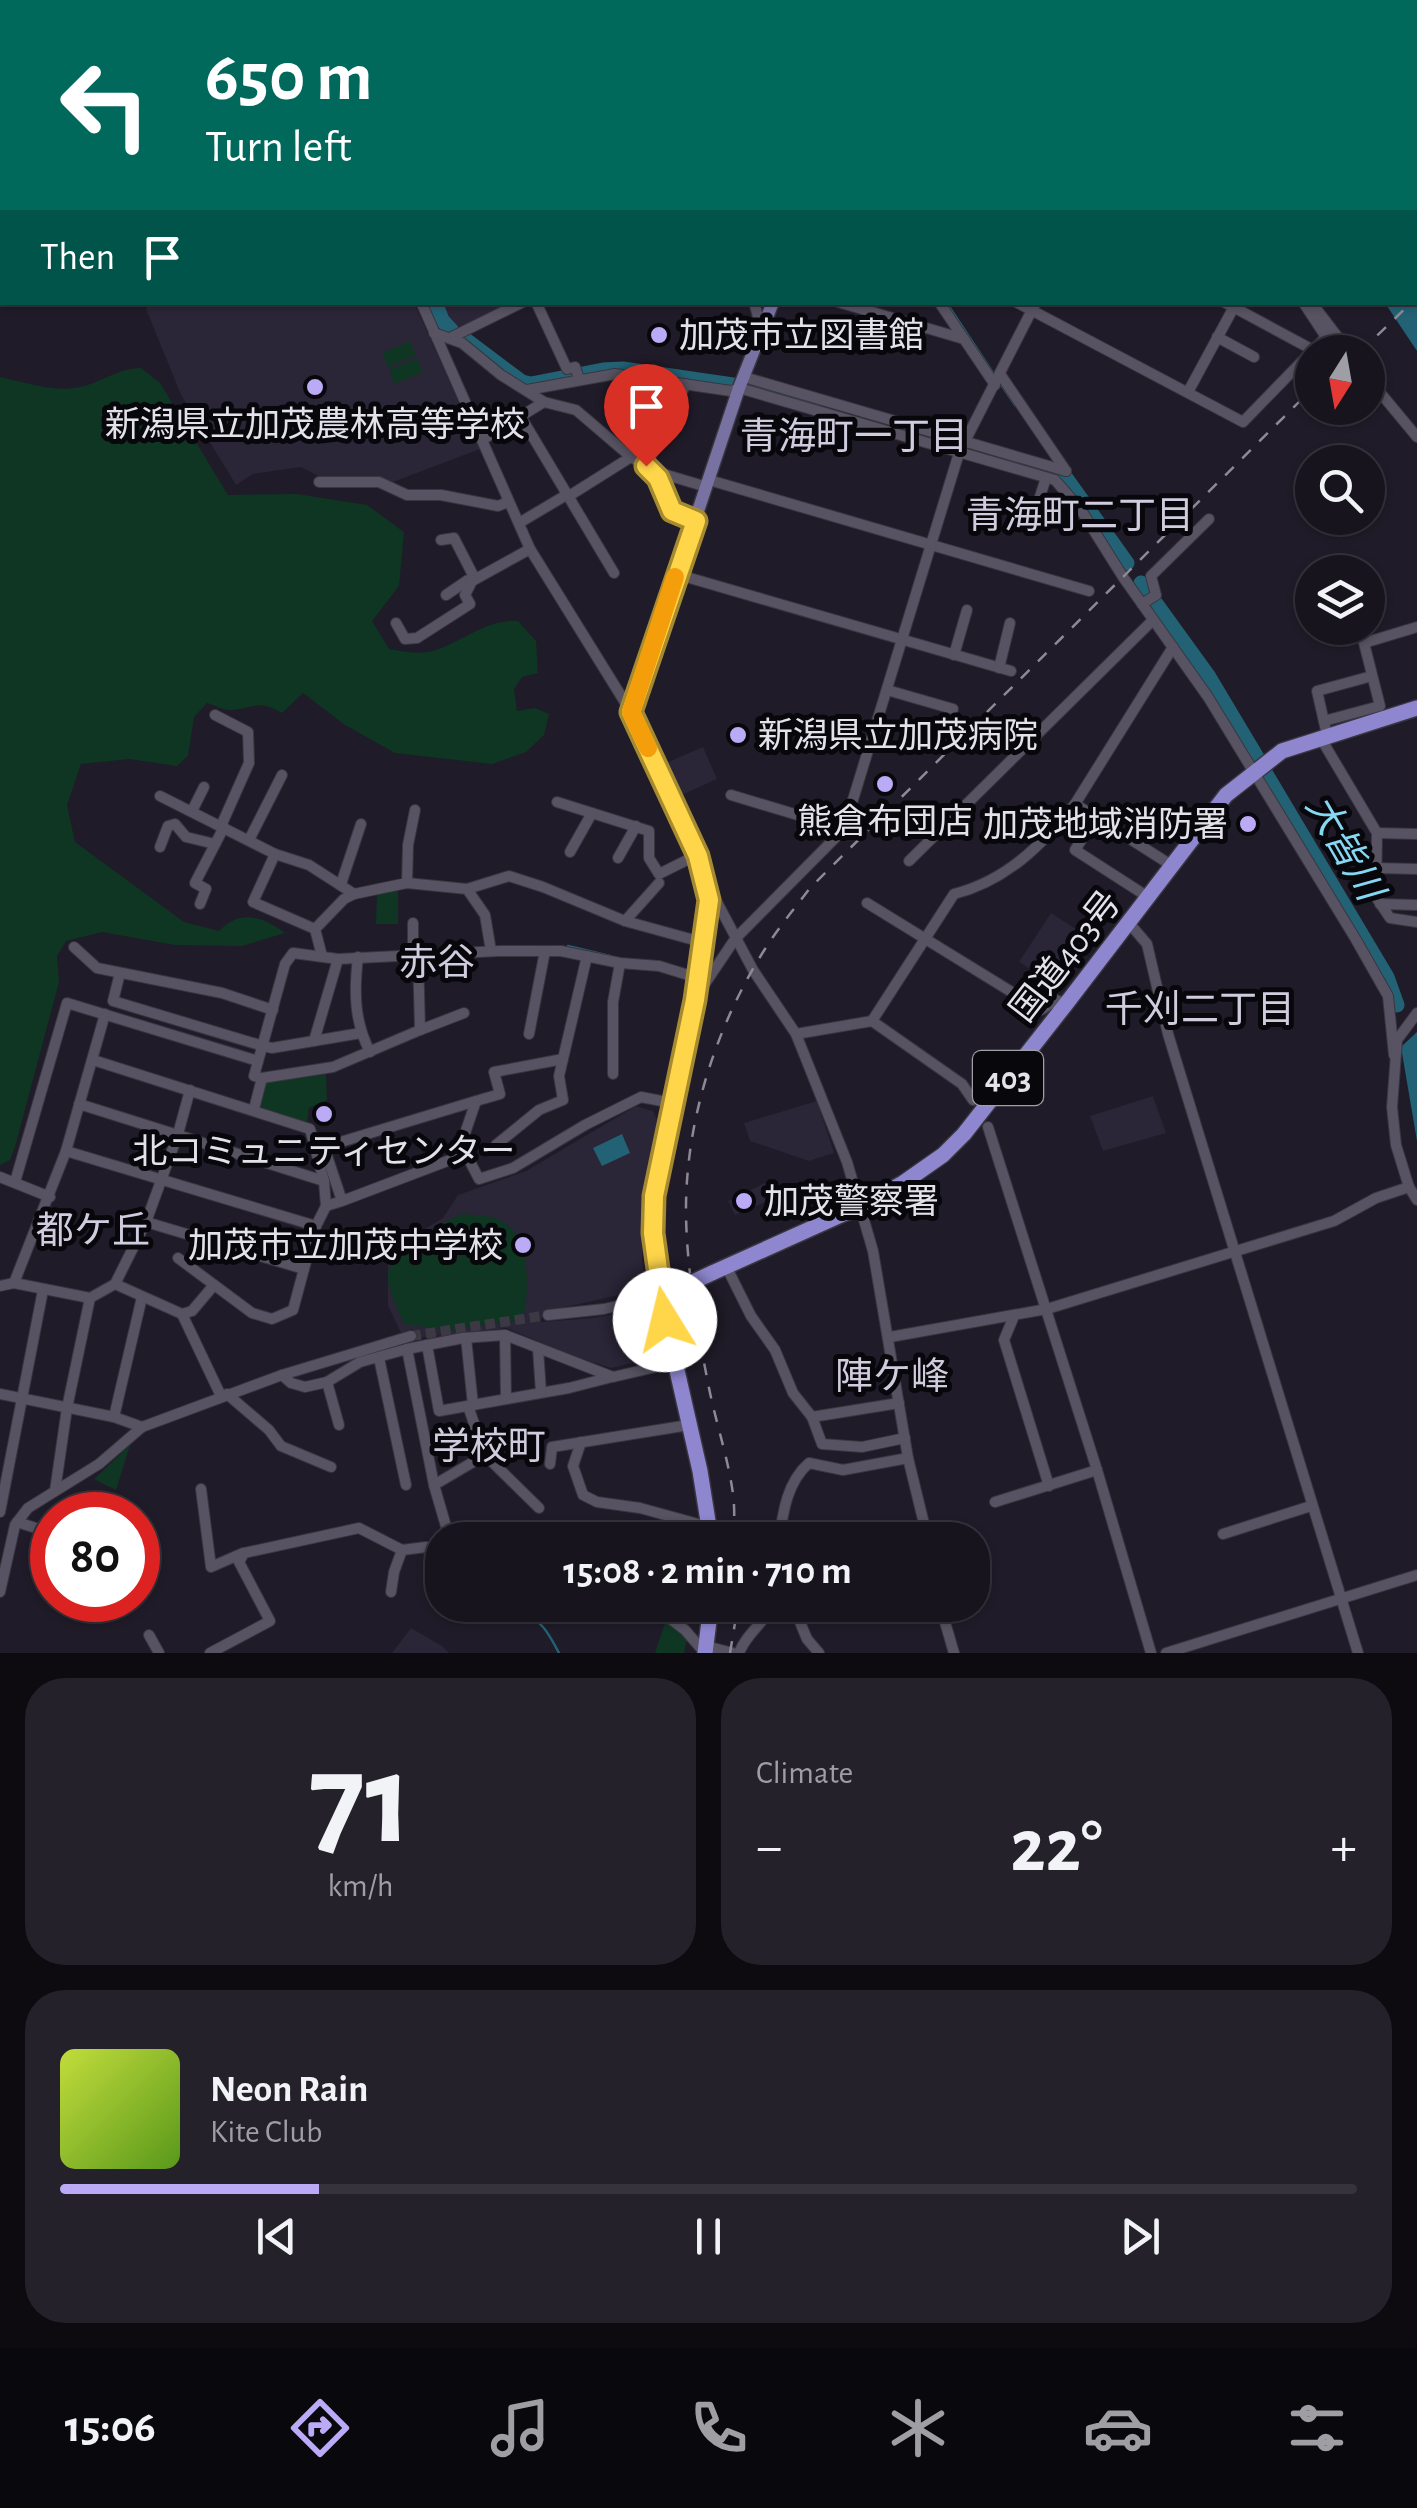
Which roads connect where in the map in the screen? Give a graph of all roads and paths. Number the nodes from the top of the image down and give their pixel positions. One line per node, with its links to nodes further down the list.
1 (422, 305): 14 (street)
2 (517, 305): 18 (street)
3 (537, 305): 23 (street)
4 (755, 305): 13 (street)
5 (771, 305): 13 (main road)
6 (848, 305): 19 (street)
7 (941, 305): 19 (street)
8 (1231, 305): 17 (street)
9 (1233, 305): 20 (street)
10 (1304, 305): 15 (street)
11 (1313, 305): 16 (street)
12 (1034, 307): 24 (street); 28 (street)
13 (760, 328): 25 (main road)
14 (434, 333): 18 (street); 33 (street)
15 (1325, 335)
16 (1336, 335)
17 (1218, 337): 21 (street); 28 (street)
18 (450, 338): 27 (street)
19 (964, 339): 24 (street)
20 (1295, 340)
21 (1254, 357)
22 (1295, 369): 28 (street)
23 (579, 378): 26 (street); 27 (street)
24 (997, 380): 34 (street); 38 (street)
25 (742, 382): 26 (street); 34 (street); 35 (street); 40 (main road)
26 (686, 384): 37 (street)
27 (527, 390): 30 (street)
28 (1188, 392)
29 (1385, 398): 32 (street)
30 (544, 402): 33 (street); 36 (street)
31 (524, 422): 41 (street)
32 (1417, 437)
33 (482, 440): 42 (street)
34 (964, 442): 35 (street); 38 (street)
35 (959, 454): 38 (street); 48 (street)
36 (631, 457): 37 (street); 41 (street)
37 (646, 466): 40 (street); 45 (street)
38 (1050, 473): 43 (street); 55 (street)
39 (319, 482): 42 (street)
40 (708, 483): 45 (main road); 48 (street)
41 (569, 495): 46 (street); 50 (street)
42 (508, 502): 46 (street)
43 (1033, 518)
44 (1209, 519): 55 (street)
45 (696, 521): 51 (main road)
46 (519, 523): 49 (street)
47 (440, 540): 52 (street)
48 (930, 546): 53 (street); 61 (street)
49 (530, 549): 52 (street); 68 (street)
50 (614, 572)
51 (676, 574): 61 (street); 68 (main road)
52 (474, 580): 54 (street); 58 (street)
53 (1089, 591)
54 (446, 595)
55 (1147, 600): 57 (street)
56 (967, 610): 63 (street)
57 (1153, 620): 62 (street); 95 (street)
58 (396, 623)
59 (1010, 623): 63 (street)
60 (1417, 627): 64 (street)
61 (902, 640): 63 (street); 65 (street)
62 (1174, 647): 71 (street); 77 (street)
63 (954, 655)
64 (1372, 676): 70 (street); 70 (street)
65 (887, 690): 67 (street); 85 (street)
66 (1417, 708): 70 (highway, 国道403号 / 403)
67 (953, 709)
68 (631, 712): 93 (main road)
69 (215, 715): 83 (street)
70 (1324, 731): 71 (highway, 国道403号 / 403); 86 (street)
71 (1254, 773): 96 (highway, 国道403号 / 403); 143 (street)
72 (282, 775): 88 (street)
73 (204, 787): 79 (street)
74 (730, 795): 85 (street)
75 (160, 796): 79 (street)
76 (557, 802): 80 (street)
77 (1075, 804): 81 (street); 115 (street)
78 (414, 810): 100 (street)
79 (192, 812): 83 (street)
80 (592, 812): 84 (street); 91 (street)
81 (1096, 817): 96 (street); 105 (street)
82 (360, 824): 102 (street)
83 (222, 826): 88 (street); 89 (street)
84 (636, 826): 93 (street); 94 (street)
85 (844, 829): 116 (street)
86 (1376, 833): 87 (street); 97 (street)
87 (1417, 834)
88 (249, 840): 92 (street)
89 (215, 844): 90 (street); 107 (street)
90 (160, 847)
91 (570, 852)
92 (276, 854): 102 (street); 114 (street)
93 (698, 856): 99 (main road)
94 (618, 858)
95 (910, 862)
96 (1171, 865): 105 (highway, 国道403号 / 403)
97 (1376, 868): 98 (street); 108 (street)
98 (1417, 869)
99 (706, 881): 116 (street); 117 (main road)
100 (407, 883): 103 (street); 104 (street)
101 (659, 883): 110 (street)
102 (341, 884): 104 (street)
103 (467, 889): 110 (street); 119 (street)
104 (354, 894): 114 (street)
105 (1148, 897): 113 (highway, 国道403号 / 403)
106 (867, 903): 115 (street)
107 (200, 904)
108 (1380, 904): 109 (street); 111 (street)
109 (1417, 905)
110 (625, 921): 117 (street)
111 (1417, 922)
112 (413, 923): 121 (street)
113 (1129, 923): 130 (highway, 国道403号 / 403); 172 (street)
114 (315, 928): 122 (street)
115 (926, 938): 130 (street); 135 (street)
116 (735, 939): 129 (street); 139 (street)
117 (705, 943): 128 (main road)
118 (74, 947): 127 (street)
119 (491, 951): 120 (street); 121 (street)
120 (545, 951): 123 (street); 138 (street)
121 (416, 954): 124 (street); 136 (street)
122 (322, 956): 125 (street); 131 (street)
123 (586, 956): 126 (street); 144 (street)
124 (358, 958): 125 (street); 137 (street)
125 (338, 959): 140 (street)
126 (620, 964): 128 (street); 147 (street)
127 (120, 973): 131 (street); 141 (street)
128 (698, 978): 129 (main road)
129 (695, 1000): 152 (main road)
130 (1066, 1004): 169 (highway, 国道403号 / 403)
131 (273, 1010): 141 (street)
132 (464, 1012): 136 (street)
133 (1417, 1013): 143 (street)
134 (105, 1014): 145 (street); 146 (street); 162 (street)
135 (872, 1022): 139 (street); 150 (street)
136 (420, 1030): 142 (street)
137 (361, 1033): 140 (street); 142 (street)
138 (529, 1034)
139 (796, 1034): 169 (street)
140 (314, 1042): 141 (street)
141 (262, 1046): 146 (street)
142 (370, 1052): 148 (street)
143 (1394, 1055): 164 (street)
144 (563, 1059): 151 (street); 157 (street)
145 (93, 1060): 149 (street); 153 (street)
146 (258, 1061): 148 (street)
147 (613, 1074)
148 (262, 1078): 154 (street)
149 (190, 1090): 154 (street); 156 (street)
150 (973, 1100)
151 (476, 1101): 159 (street); 167 (street)
152 (672, 1103): 159 (street); 181 (main road)
153 (79, 1104): 156 (street); 158 (street)
154 (254, 1109): 161 (street)
155 (988, 1127): 184 (street)
156 (178, 1134): 161 (street); 163 (street)
157 (496, 1145)
158 (66, 1151): 163 (street); 165 (street)
159 (466, 1154): 167 (street)
160 (0, 1177): 162 (street)
161 (324, 1180): 168 (street)
162 (15, 1182): 165 (street)
163 (163, 1182): 170 (street); 171 (street)
164 (1409, 1186): 166 (street); 172 (street)
165 (50, 1197): 176 (street)
166 (1417, 1200)
167 (342, 1201): 168 (street)
168 (326, 1206): 171 (street)
169 (861, 1206): 175 (highway, 国道403号 / 403); 190 (street)
170 (146, 1222): 174 (street); 177 (street)
171 (316, 1226): 174 (street)
172 (1235, 1252): 184 (street); 228 (street)
173 (178, 1258): 178 (street)
174 (304, 1269): 178 (street)
175 (719, 1269): 181 (highway, 国道403号 / 403, bridge); 211 (street)
176 (14, 1284): 179 (street); 180 (street)
177 (115, 1284): 182 (street); 183 (street)
178 (214, 1285): 185 (street)
179 (0, 1286)
180 (43, 1290): 183 (street); 205 (street)
181 (660, 1296): 186 (street); 197 (highway)
182 (142, 1297): 185 (street); 210 (street)
183 (90, 1298): 209 (street)
184 (1047, 1309): 187 (street); 221 (street)
185 (182, 1314): 204 (street)
186 (548, 1315)
187 (1014, 1316): 190 (street); 224 (street)
188 (505, 1335): 191 (street); 194 (street); 206 (street)
189 (411, 1336): 198 (street)
190 (890, 1337): 207 (street)
191 (466, 1338): 192 (street); 208 (street)
192 (427, 1345): 193 (street); 208 (street)
193 (407, 1349): 195 (street); 223 (street)
194 (538, 1349): 196 (street); 202 (street)
195 (378, 1358): 200 (street); 222 (street)
196 (576, 1364): 199 (street); 201 (street)
197 (673, 1364): 199 (street); 212 (highway)
198 (282, 1374): 200 (street); 204 (street)
199 (613, 1377): 201 (street)
200 (326, 1382): 213 (street)
201 (570, 1388): 202 (street)
202 (541, 1392): 206 (street)
203 (0, 1394): 205 (street)
204 (224, 1395): 214 (street); 220 (street)
205 (22, 1398): 209 (street); 230 (street)
206 (506, 1399): 208 (street)
207 (900, 1403): 211 (street); 215 (street)
208 (471, 1406): 217 (street)
209 (67, 1408): 210 (street); 226 (street)
210 (114, 1417): 214 (street)
211 (812, 1417): 215 (street)
212 (689, 1424): 216 (street); 234 (highway)
213 (339, 1425)
214 (142, 1427): 226 (street)
215 (905, 1438): 218 (street)
216 (581, 1442): 219 (street); 233 (street)
217 (485, 1455): 223 (street); 229 (street)
218 (908, 1458): 235 (street); 236 (street)
219 (550, 1464)
220 (331, 1466)
221 (1098, 1470): 224 (street); 262 (street)
222 (406, 1484)
223 (434, 1484): 232 (street)
224 (1050, 1486): 227 (street)
225 (201, 1488): 243 (street)
226 (55, 1491): 231 (street)
227 (995, 1502)
228 (1312, 1506): 240 (street); 248 (street)
229 (539, 1508)
230 (0, 1512)
231 (18, 1522): 237 (street); 239 (street)
232 (445, 1522)
233 (678, 1522)
234 (708, 1522)
235 (782, 1522)
236 (924, 1522)
237 (30, 1526)
238 (0, 1529): 239 (street)
239 (12, 1534): 244 (street)
240 (1224, 1534)
241 (402, 1550): 242 (street); 243 (street); 247 (street)
242 (425, 1550)
243 (244, 1553): 255 (street)
244 (2, 1575): 246 (street)
245 (1417, 1575): 248 (street)
246 (0, 1592)
247 (391, 1592)
248 (1344, 1599): 263 (street); 264 (street)
249 (677, 1622): 256 (street)
250 (709, 1622): 256 (highway)
251 (764, 1622): 259 (street)
252 (800, 1622): 260 (street)
253 (945, 1622): 261 (street)
254 (149, 1634): 257 (street)
255 (229, 1649): 258 (street)
256 (705, 1651): 259 (street)
257 (159, 1653)
258 (210, 1653)
259 (736, 1653)
260 (819, 1653)
261 (954, 1653)
262 (1151, 1653)
263 (1166, 1653)
264 (1358, 1653)

